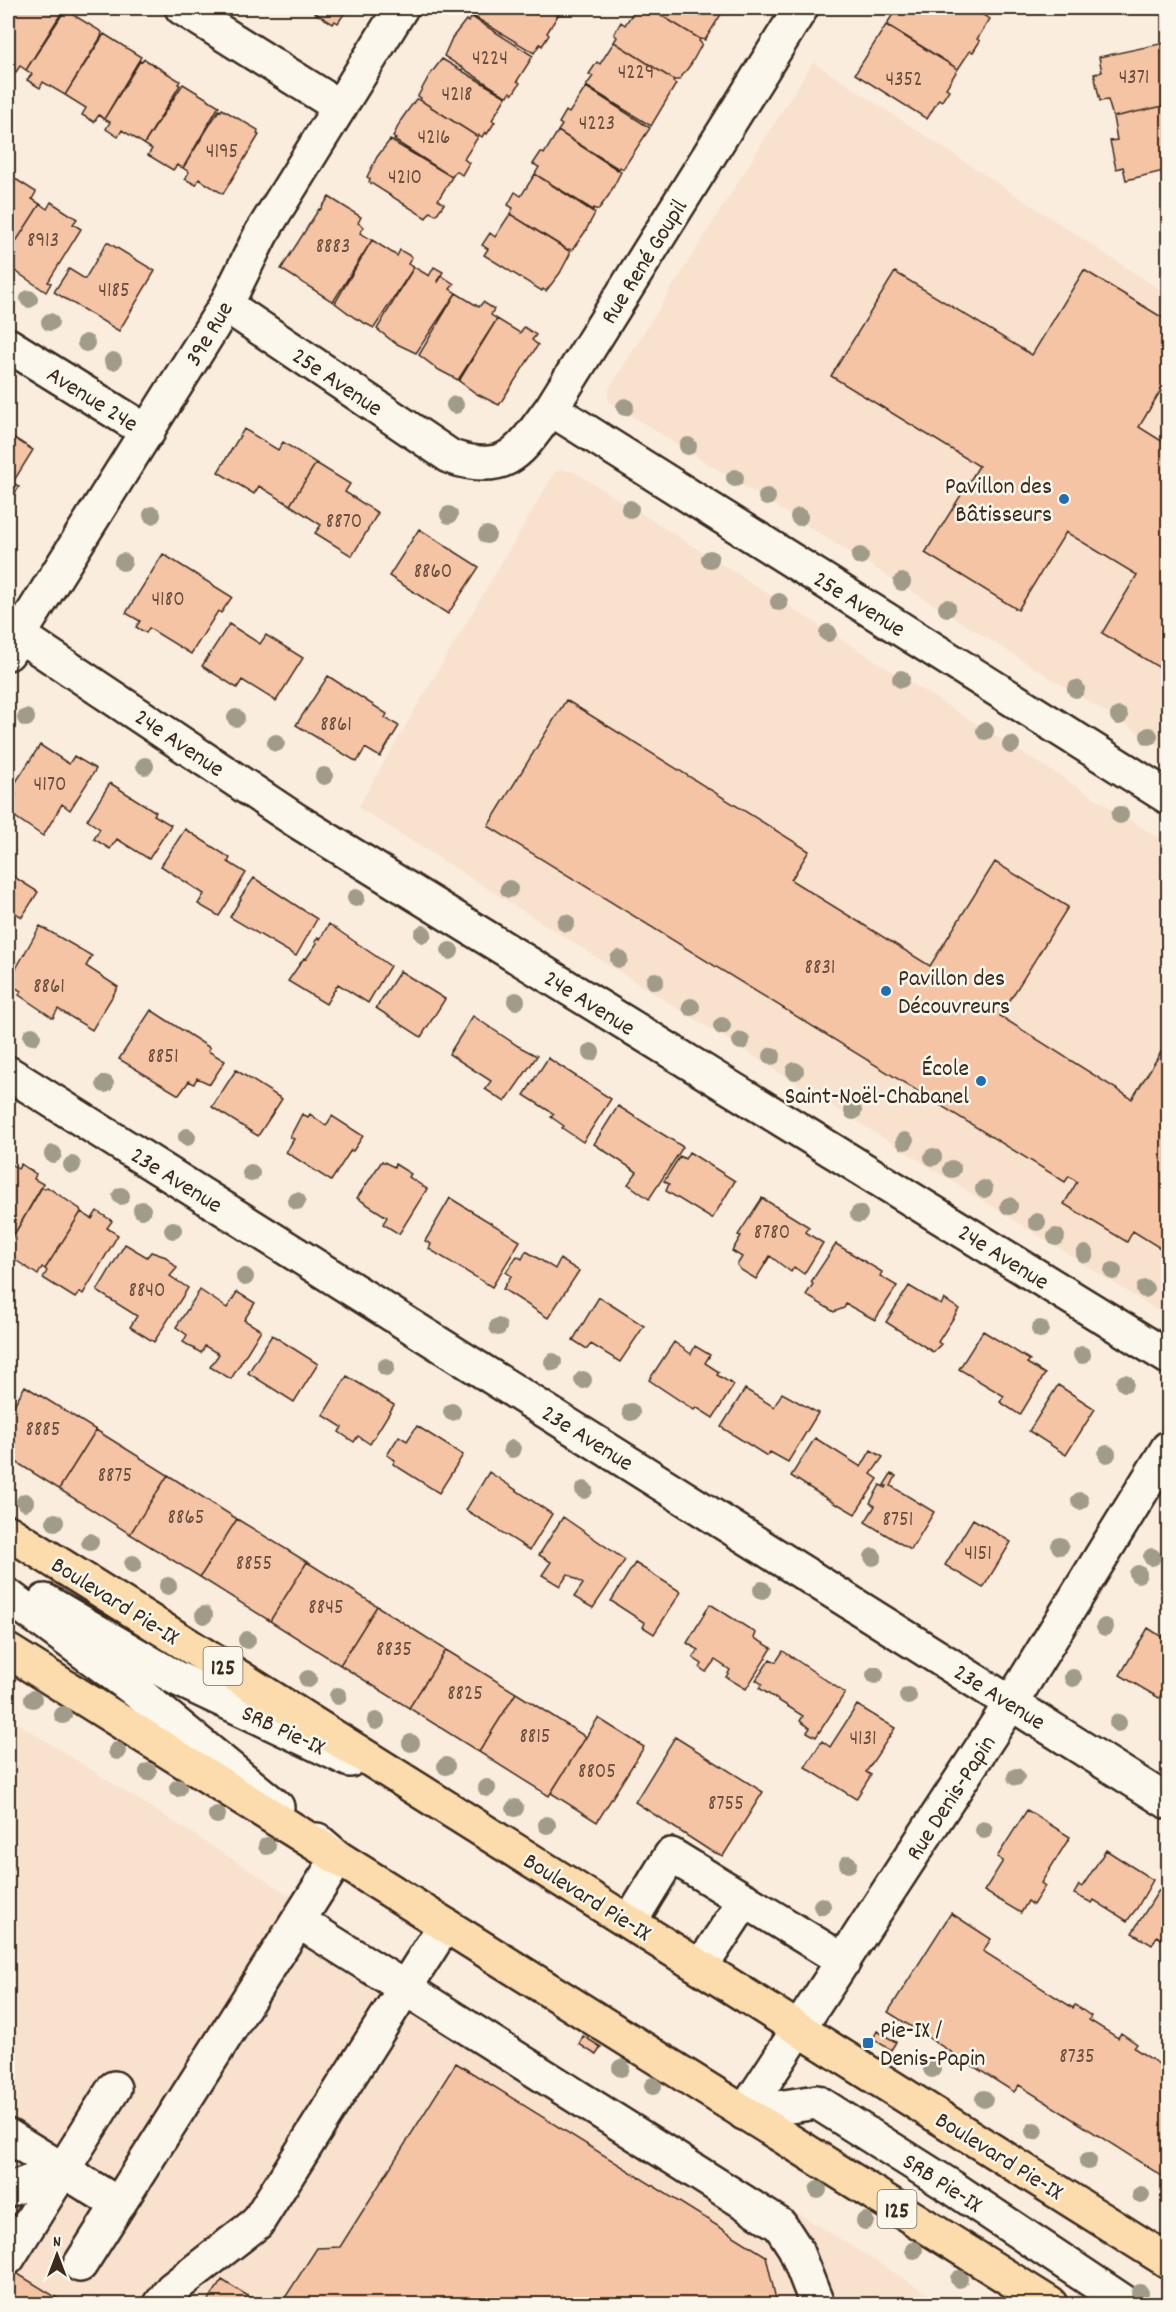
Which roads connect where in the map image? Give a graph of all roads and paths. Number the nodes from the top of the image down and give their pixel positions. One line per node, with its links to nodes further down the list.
1 (182, 8): 4 (street)
2 (401, 8): 4 (street, 39e Rue)
3 (801, 8): 7 (street, Rue René Goupil)
4 (340, 107): 5 (street, 39e Rue)
5 (225, 305): 8 (street, 39e Rue); 9 (street, 25e Avenue)
6 (8, 345): 8 (street, Avenue 24e)
7 (551, 409): 9 (street, Rue René Goupil); 11 (street, 25e Avenue)
8 (148, 432): 10 (street, 39e Rue)
9 (452, 457)
10 (13, 645): 13 (street, 24e Avenue)
11 (1168, 796)
12 (8, 1073): 19 (street, 23e Avenue)
13 (1168, 1357)
14 (1168, 1448): 19 (street, Rue Denis-Papin)
15 (8, 1532): 20 (main road, Boulevard Pie-IX / 125)
16 (8, 1579): 20 (street, SRB Pie-IX)
17 (8, 1596): 22 (street)
18 (8, 1651): 22 (main road, 125)
19 (1011, 1703): 21 (street, 23e Avenue); 27 (street, Rue Denis-Papin)
20 (438, 1802): 25 (main road, Boulevard Pie-IX / 125)
21 (1168, 1802)
22 (338, 1858): 24 (street); 26 (main road, 125)
23 (745, 1900): 25 (street); 27 (street); 28 (street)
24 (298, 1921): 29 (street); 36 (street)
25 (630, 1922): 28 (main road, Boulevard Pie-IX / 125)
26 (445, 1925): 29 (street); 32 (main road, 125)
27 (844, 1961): 30 (street, Rue Denis-Papin)
28 (701, 1967): 30 (main road, Boulevard Pie-IX / 125)
29 (405, 1988): 40 (street); 41 (street)
30 (799, 2028): 32 (street, Rue Denis-Papin); 38 (main road, Boulevard Pie-IX / 125)
31 (114, 2088): 34 (street)
32 (744, 2113): 42 (main road, 125); 43 (street, SRB Pie-IX)
33 (8, 2136): 34 (street)
34 (62, 2170): 35 (street); 36 (street); 37 (street)
35 (8, 2190)
36 (118, 2204): 39 (street)
37 (8, 2258)
38 (1168, 2261)
39 (80, 2265)
40 (161, 2304)
41 (817, 2304)
42 (1050, 2304)
43 (1127, 2304)

